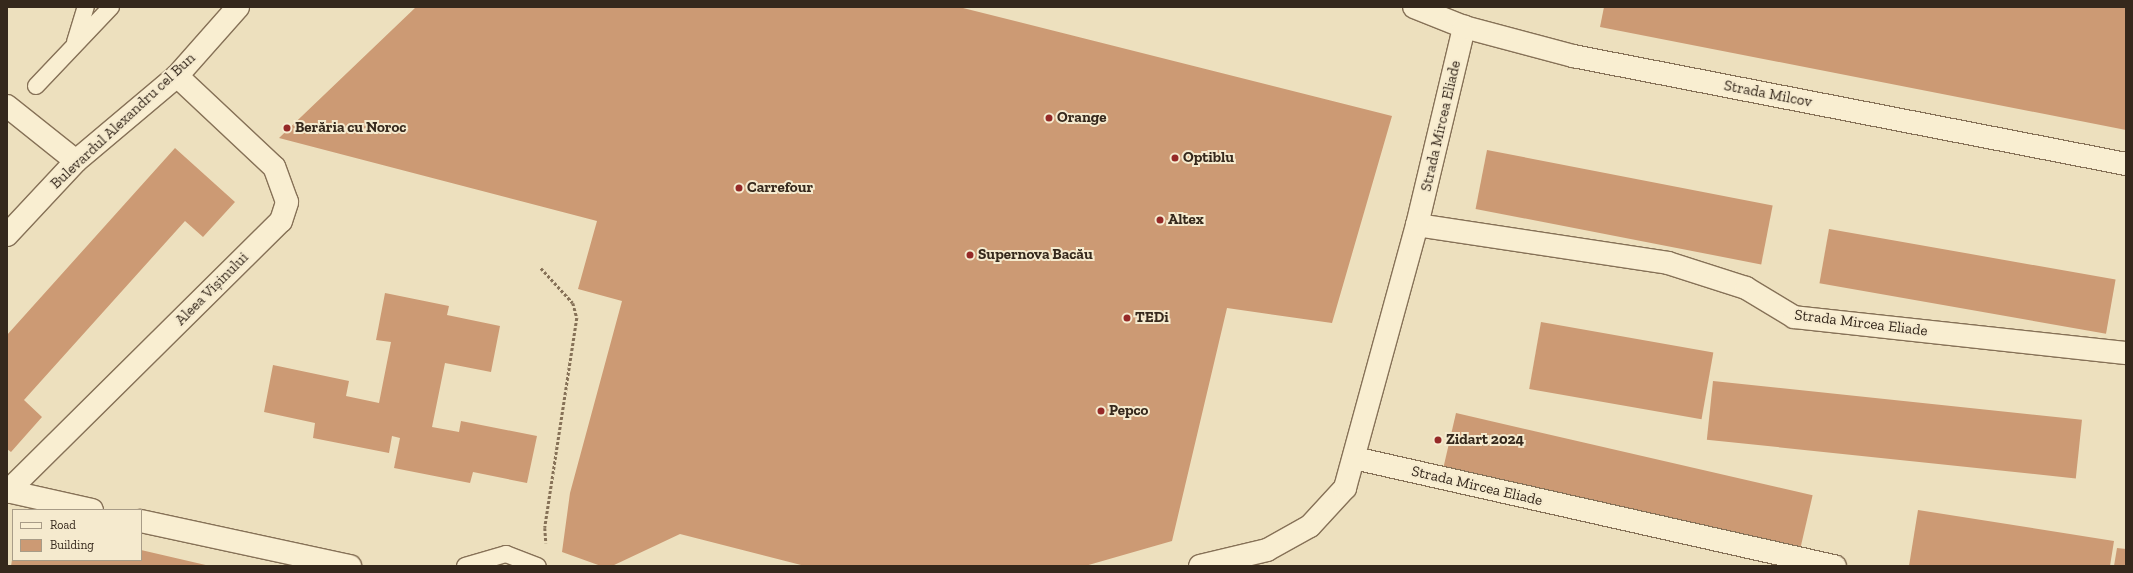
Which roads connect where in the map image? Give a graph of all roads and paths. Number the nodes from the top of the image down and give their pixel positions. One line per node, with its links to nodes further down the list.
1 (86, 7): 6 (lane)
2 (111, 7): 6 (lane)
3 (238, 7): 7 (street, Bulevardul Alexandru cel Bun)
4 (1414, 7): 5 (street, Strada Milcov)
5 (1464, 27): 11 (street, Strada Milcov); 12 (street, Strada Mircea Eliade)
6 (74, 45): 8 (lane)
7 (177, 76): 10 (street, Bulevardul Alexandru cel Bun); 17 (street, Aleea Vișinului)
8 (36, 86)
9 (7, 106): 10 (street)
10 (76, 161): 13 (street, Bulevardul Alexandru cel Bun)
11 (2126, 164)
12 (1417, 225): 15 (street, Strada Mircea Eliade); 16 (street, Strada Mircea Eliade)
13 (7, 235)
14 (542, 268): 20 (path)
15 (2126, 353)
16 (1354, 458): 24 (street); 25 (street, Strada Mircea Eliade)
17 (7, 492): 18 (street, Aleea Vișinului)
18 (87, 509)
19 (142, 521): 21 (street)
20 (546, 548)
21 (350, 566)
22 (465, 566): 23 (lane)
23 (538, 566)
24 (1200, 566)
25 (1835, 566)

